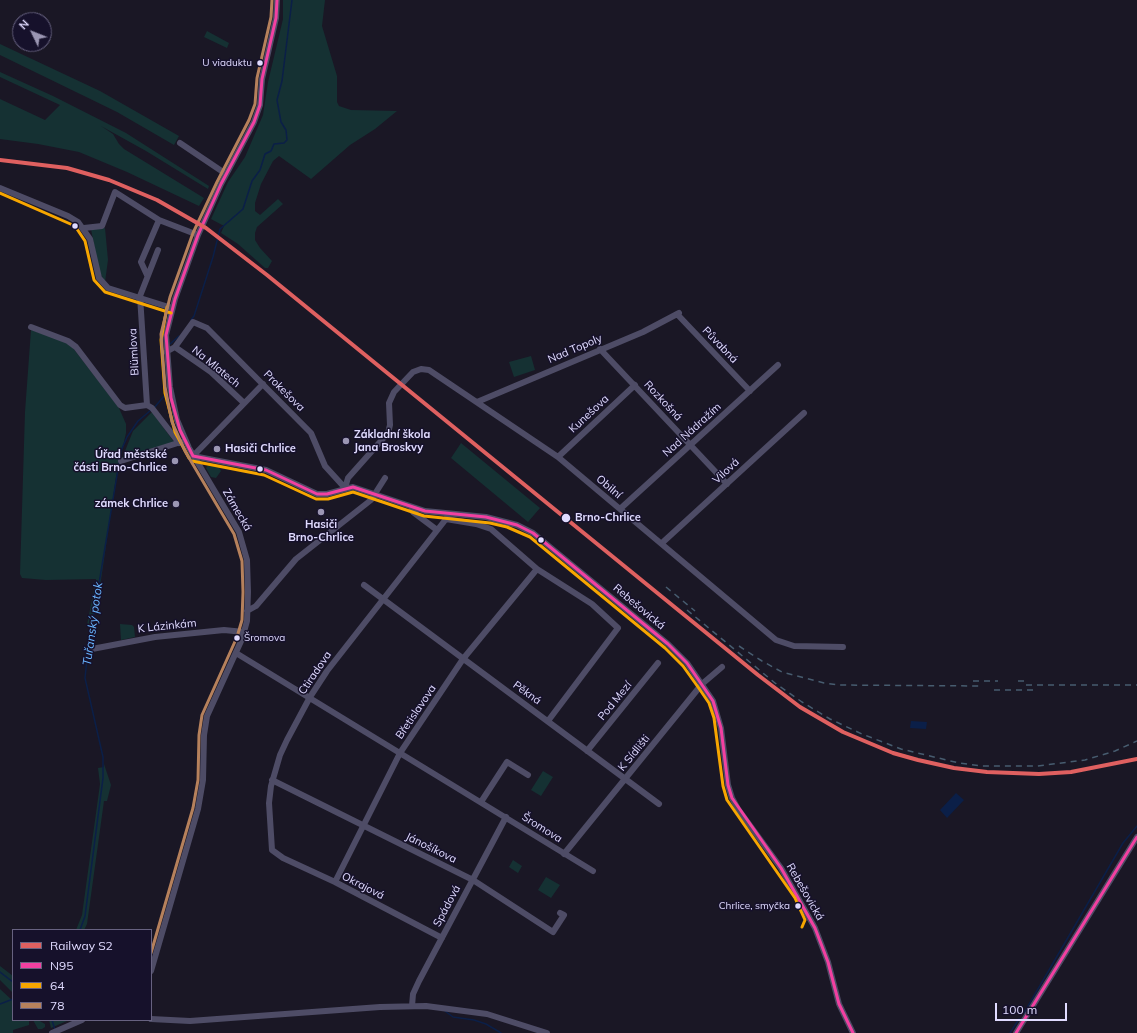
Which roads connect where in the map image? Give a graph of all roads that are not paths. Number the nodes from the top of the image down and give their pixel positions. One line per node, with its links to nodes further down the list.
1 (277, 0): 3 (street)
2 (180, 143): 3 (street)
3 (226, 174): 7 (street)
4 (0, 188): 6 (street)
5 (159, 220): 6 (street); 7 (street); 9 (street)
6 (84, 228): 10 (street)
7 (198, 234): 11 (street)
8 (158, 250): 9 (street, Blümlova)
9 (147, 275): 10 (street, Blümlova)
10 (141, 299): 11 (street); 23 (street, Blümlova)
11 (172, 308): 16 (street)
12 (678, 314): 15 (street, Nad Topoly); 20 (street, Půvabná)
13 (31, 328): 23 (street)
14 (175, 347): 16 (street); 18 (street, Prokešova); 22 (street, Na Mlatech)
15 (600, 348): 19 (street, Rozkošná); 21 (street, Nad Topoly)
16 (166, 352): 25 (street)
17 (778, 365): 20 (street, Nad Nádražím)
18 (263, 384): 22 (street, Na Mlatech); 32 (street, Prokešova)
19 (635, 385): 26 (street, Rozkošná); 28 (street, Kunešova)
20 (750, 391): 26 (street, Nad Nádražím)
21 (477, 402): 28 (street, Obilní); 32 (street, Obilní)
22 (244, 403): 27 (street, Na Mlatech)
23 (151, 408): 25 (street)
24 (804, 413): 31 (street, Vilová)
25 (182, 442): 27 (street, Zámecká); 29 (street)
26 (690, 445): 31 (street, Rozkošná); 35 (street, Nad Nádražím)
27 (193, 456): 32 (street, Rebešovická); 41 (street, Zámecká)
28 (558, 457): 35 (street, Obilní)
29 (122, 461)
30 (385, 478): 33 (street)
31 (727, 484): 37 (street, Vilová)
32 (345, 488): 33 (street, Rebešovická)
33 (374, 494): 34 (street, Rebešovická); 41 (street)
34 (411, 507): 36 (street); 49 (street, Rebešovická)
35 (620, 509): 37 (street, Obilní)
36 (437, 530): 38 (street, Ctiradova); 40 (street, Ctiradova)
37 (662, 543): 43 (street, Obilní)
38 (537, 569): 46 (street, Břetislavova); 51 (street)
39 (364, 585): 40 (street, Pěkná)
40 (383, 599): 46 (street, Pěkná); 50 (street, Ctiradova)
41 (247, 611): 42 (street, Zámecká)
42 (244, 632): 44 (street, K Lázinkám); 45 (street, Zámecká)
43 (843, 647)
44 (92, 648)
45 (236, 653): 50 (street, Šromova); 69 (street, Zámecká)
46 (463, 659): 51 (street, Pěkná); 53 (street, Břetislavova)
47 (658, 663): 52 (street, Pod Mezí)
48 (722, 667): 49 (street, K Sídlišti)
49 (702, 684): 55 (street, K Sídlišti); 75 (street, Rebešovická)
50 (310, 697): 53 (street, Šromova); 56 (street, Ctiradova)
51 (548, 721): 52 (street, Pěkná)
52 (587, 751): 55 (street, Pěkná)
53 (400, 753): 57 (street, Šromova); 60 (street, Břetislavova)
54 (528, 775): 57 (street)
55 (626, 779): 58 (street, Pěkná); 63 (street, K Sídlišti)
56 (272, 780): 60 (street, Jánošíkova); 62 (street, Ctiradova)
57 (481, 802): 59 (street, Šromova)
58 (659, 804)
59 (506, 817): 63 (street, Šromova); 65 (street, Spádová)
60 (363, 826): 65 (street, Jánošíkova); 66 (street, Břetislavova)
61 (1137, 837): 76 (street)
62 (274, 853): 66 (street, Okrajová)
63 (564, 854): 64 (street, Šromova)
64 (594, 871)
65 (473, 880): 67 (street, Jánošíkova); 68 (street, Spádová)
66 (335, 882): 68 (street, Okrajová)
67 (560, 913)
68 (442, 938): 70 (street, Spádová)
69 (152, 968)
70 (412, 1006): 71 (street); 74 (street)
71 (152, 1019)
72 (80, 1021): 73 (street)
73 (52, 1033)
74 (547, 1033)
75 (853, 1033)
76 (1016, 1033)

